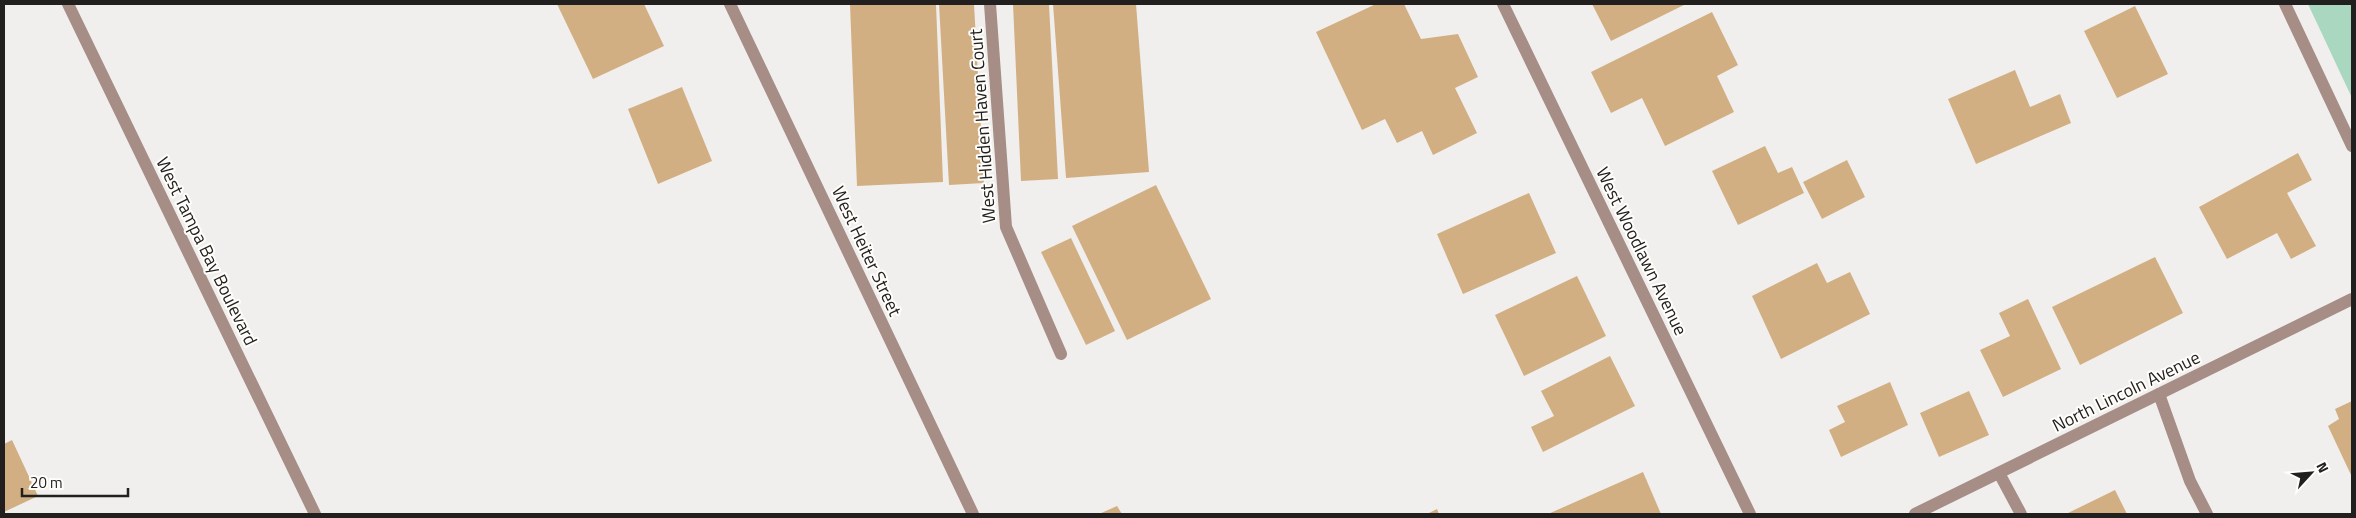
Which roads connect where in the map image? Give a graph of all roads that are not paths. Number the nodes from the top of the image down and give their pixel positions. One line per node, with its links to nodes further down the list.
1 (68, 4): 11 (street, West Tampa Bay Boulevard)
2 (730, 4): 12 (street, West Heiter Street)
3 (990, 4): 8 (street, West Hidden Haven Court)
4 (1503, 4): 13 (street, West Woodlawn Avenue)
5 (2285, 4): 6 (street)
6 (2352, 146)
7 (2352, 299): 9 (street, North Lincoln Avenue)
8 (1061, 354)
9 (2160, 394): 10 (street, North Lincoln Avenue); 16 (street)
10 (1999, 473): 14 (street, North Lincoln Avenue); 15 (street)
11 (314, 514)
12 (973, 514)
13 (1750, 514)
14 (1915, 514)
15 (2022, 514)
16 (2207, 514)

